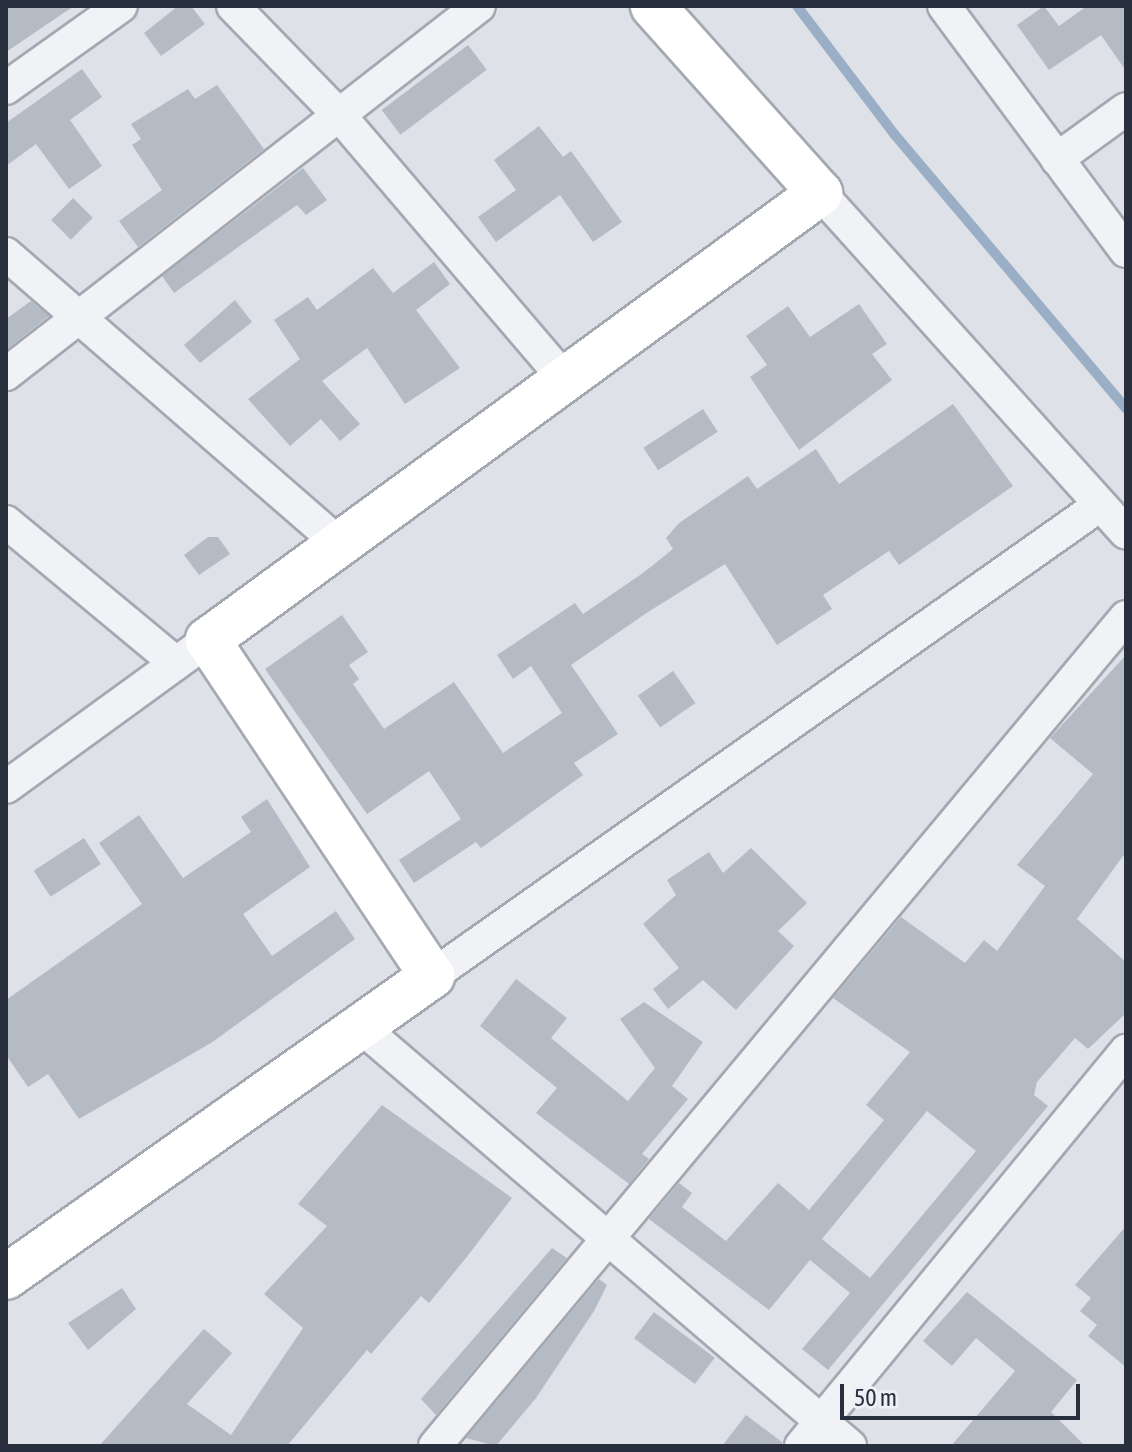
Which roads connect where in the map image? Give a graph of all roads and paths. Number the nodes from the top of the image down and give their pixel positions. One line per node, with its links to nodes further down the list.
1 (121, 6): 6 (street)
2 (233, 6): 8 (street)
3 (479, 6): 8 (street)
4 (653, 6): 10 (street)
5 (944, 6): 9 (street)
6 (6, 88)
7 (1126, 109): 9 (street)
8 (340, 116): 13 (street); 15 (street)
9 (1057, 159): 11 (street)
10 (820, 193): 15 (street); 16 (street)
11 (1126, 251)
12 (6, 254): 13 (street)
13 (84, 317): 14 (street); 19 (street)
14 (6, 374)
15 (565, 379): 19 (street)
16 (1100, 505): 18 (street); 23 (street)
17 (6, 522): 21 (street)
18 (1126, 533)
19 (340, 544): 21 (street)
20 (1126, 617): 26 (street)
21 (192, 652): 22 (street); 23 (street)
22 (6, 787)
23 (432, 976): 24 (street)
24 (361, 1027): 26 (street); 27 (street)
25 (1126, 1051): 28 (street)
26 (607, 1234): 28 (street); 29 (street)
27 (6, 1277)
28 (822, 1421): 30 (street); 31 (street)
29 (435, 1446)
30 (801, 1446)
31 (850, 1446)

